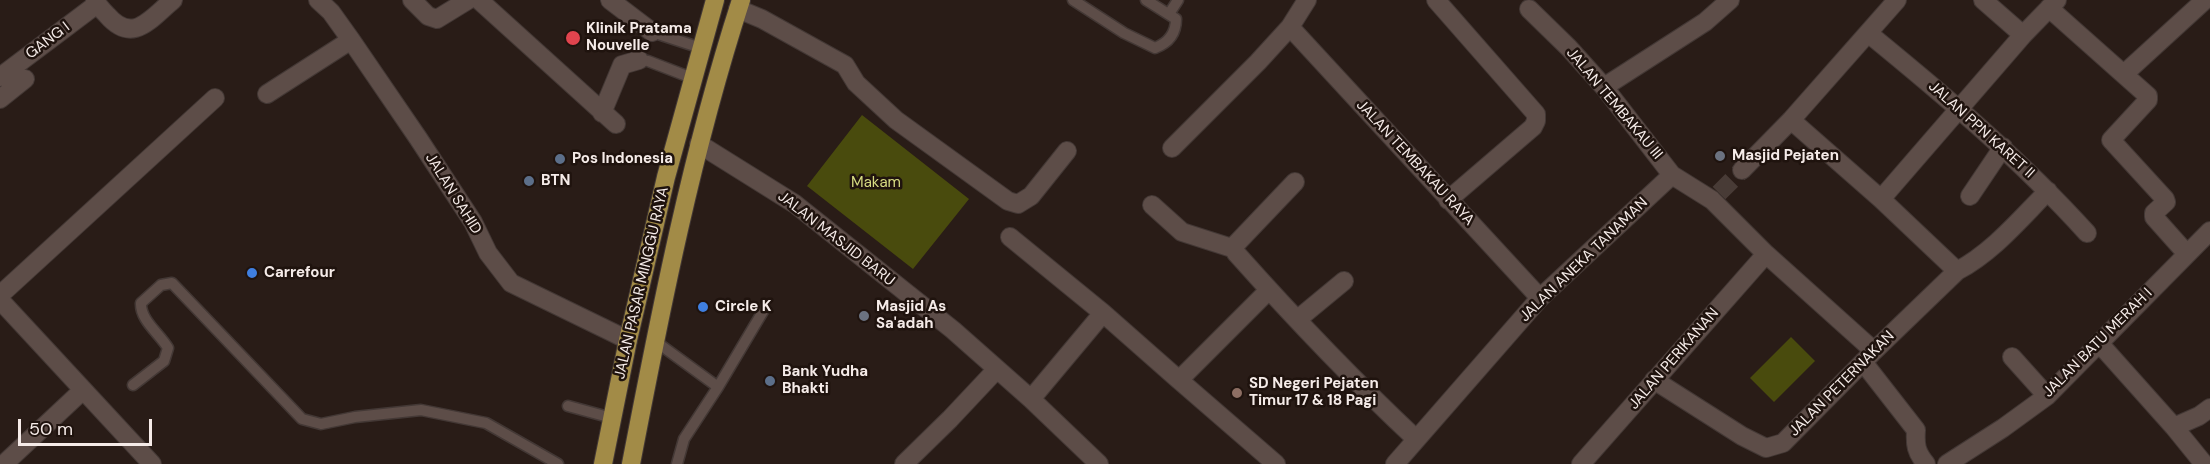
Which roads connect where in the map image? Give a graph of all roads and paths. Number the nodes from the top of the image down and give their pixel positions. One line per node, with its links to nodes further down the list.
1 (173, 0): 17 (street)
2 (318, 0): 26 (street, JALAN SAHID)
3 (412, 0): 4 (street)
4 (468, 0)
5 (479, 0): 28 (street)
6 (610, 0): 23 (street)
7 (715, 0): 27 (main road, JALAN PASAR MINGGU RAYA)
8 (1073, 0): 21 (lane)
9 (1146, 0): 21 (lane)
10 (1178, 0): 21 (lane)
11 (1307, 0): 22 (street)
12 (1437, 0): 49 (street)
13 (1730, 0): 33 (street)
14 (1897, 0): 24 (street)
15 (1983, 0): 25 (street)
16 (2205, 0): 29 (street)
17 (96, 2): 31 (street, GANG I)
18 (740, 4): 39 (main road, JALAN PASAR MINGGU RAYA); 42 (street)
19 (2053, 4): 25 (street); 29 (street)
20 (1529, 9): 33 (street, JALAN TEMBAKAU III)
21 (1169, 14)
22 (1290, 27): 41 (street); 49 (street, JALAN TEMBAKAU RAYA)
23 (656, 33): 27 (lane)
24 (1868, 33): 37 (street, JALAN PPN KARET II); 38 (street)
25 (2023, 35): 37 (street)
26 (351, 40): 34 (street); 66 (street, JALAN SAHID)
27 (697, 47): 30 (main road, JALAN PASAR MINGGU RAYA)
28 (644, 61): 30 (lane)
29 (2124, 74): 56 (street)
30 (686, 76): 66 (main road, JALAN PASAR MINGGU RAYA)
31 (0, 77)
32 (25, 79): 36 (street)
33 (1604, 87): 44 (street, JALAN TEMBAKAU III)
34 (267, 94)
35 (215, 98): 60 (street)
36 (0, 99)
37 (1959, 108): 40 (street, JALAN PPN KARET II); 48 (street)
38 (1791, 120): 43 (street); 48 (street)
39 (699, 144): 67 (main road, JALAN PASAR MINGGU RAYA); 71 (street, JALAN MASJID BARU)
40 (2002, 147): 46 (street, JALAN PPN KARET II); 47 (street)
41 (1172, 148)
42 (1067, 151)
43 (1742, 170)
44 (1672, 175): 55 (street); 61 (street, JALAN ANEKA TANAMAN)
45 (1295, 182): 54 (street)
46 (2048, 191): 51 (street, JALAN PPN KARET II); 57 (street, JALAN PETERNAKAN)
47 (1970, 196)
48 (1881, 199): 57 (street)
49 (1448, 200): 61 (street, JALAN TEMBAKAU RAYA)
50 (1152, 205): 54 (street)
51 (2087, 233)
52 (2209, 234): 56 (street, JALAN BATU MERAH I)
53 (1010, 237): 64 (street)
54 (1235, 249): 59 (street)
55 (1766, 254): 69 (street); 73 (street, JALAN PERIKANAN)
56 (2187, 254): 68 (street, JALAN BATU MERAH I)
57 (1957, 271): 69 (street, JALAN PETERNAKAN)
58 (1344, 281): 65 (street)
59 (1269, 290): 65 (street); 72 (street)
60 (0, 295)
61 (1540, 298): 83 (street, JALAN ANEKA TANAMAN)
62 (0, 300): 76 (street)
63 (765, 308): 75 (lane)
64 (1102, 314): 72 (street); 78 (street)
65 (1298, 319): 83 (street)
66 (628, 340): 81 (main road, JALAN PASAR MINGGU RAYA)
67 (655, 341): 75 (lane); 88 (main road, JALAN PASAR MINGGU RAYA)
68 (2099, 343): 77 (street, JALAN BATU MERAH I); 82 (street)
69 (1868, 356): 73 (street, JALAN PETERNAKAN); 95 (street)
70 (2012, 357): 77 (street)
71 (997, 369): 78 (street, JALAN MASJID BARU); 90 (street)
72 (1179, 380): 92 (street)
73 (1654, 380): 94 (street, JALAN PERIKANAN)
74 (133, 385): 84 (lane)
75 (718, 387): 89 (lane)
76 (83, 390): 85 (street); 86 (street)
77 (2047, 396): 96 (street, JALAN BATU MERAH I)
78 (1031, 399): 91 (street, JALAN MASJID BARU)
79 (568, 406): 81 (lane)
80 (2210, 408): 82 (street)
81 (606, 416): 87 (main road, JALAN PASAR MINGGU RAYA)
82 (2174, 427): 97 (street)
83 (1416, 439): 93 (street, JALAN ANEKA TANAMAN)
84 (554, 461)
85 (4, 464)
86 (152, 464)
87 (603, 464)
88 (632, 464)
89 (677, 464)
90 (904, 464)
91 (1098, 464)
92 (1276, 464)
93 (1395, 464)
94 (1581, 464)
95 (1926, 464)
96 (1947, 464)
97 (2204, 464)

